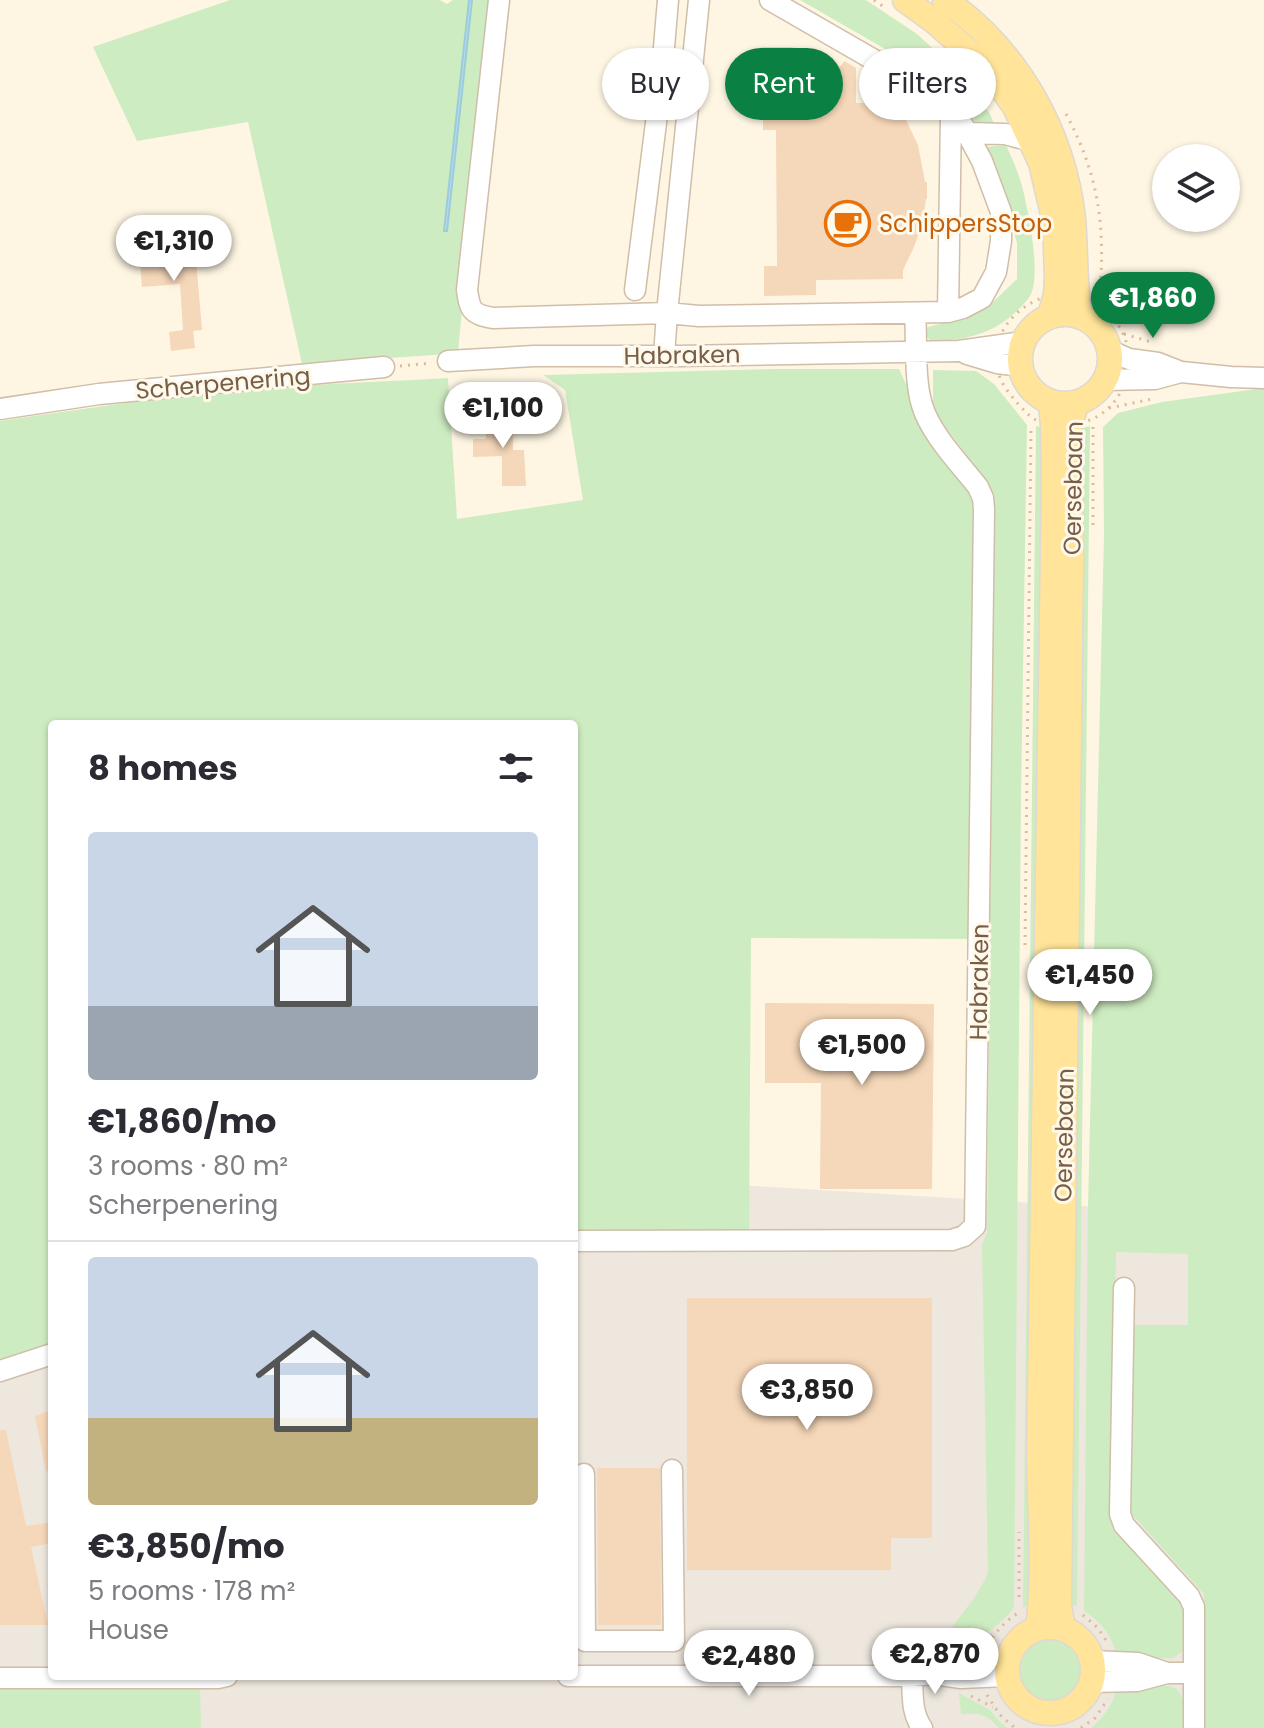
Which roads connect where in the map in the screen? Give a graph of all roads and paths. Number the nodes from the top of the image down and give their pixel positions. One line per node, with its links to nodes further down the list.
1 (499, 0): 15 (street)
2 (668, 0): 12 (street)
3 (699, 0): 15 (street)
4 (770, 0): 7 (street)
5 (905, 0): 11 (main road)
6 (945, 0): 13 (main road)
7 (859, 51)
8 (951, 120): 14 (street)
9 (958, 120): 10 (street)
10 (967, 133): 11 (street); 14 (street)
11 (1031, 141): 13 (main road)
12 (635, 290)
13 (1065, 305): 18 (main road); 18 (path); 22 (main road); 22 (path)
14 (948, 312): 16 (street)
15 (667, 313): 16 (street); 19 (street)
16 (915, 313): 17 (street)
17 (917, 352): 18 (street, Habraken); 19 (street, Habraken); 26 (street, Habraken)
18 (1009, 354): 25 (main road); 25 (path)
19 (664, 356): 20 (street, Habraken)
20 (448, 361): 21 (path)
21 (384, 367): 24 (street, Scherpenering)
22 (1117, 367): 23 (street); 25 (main road); 25 (path)
23 (1264, 378)
24 (0, 409)
25 (1062, 415): 32 (main road, Oersebaan); 33 (main road, Oersebaan)
26 (578, 1241)
27 (1124, 1288): 37 (street)
28 (48, 1355): 29 (street)
29 (0, 1371)
30 (672, 1470): 34 (street)
31 (584, 1474): 34 (street)
32 (1038, 1628): 33 (main road); 35 (main road)
33 (1063, 1628): 36 (main road)
34 (629, 1641): 40 (street)
35 (1006, 1669): 38 (street); 43 (main road)
36 (1092, 1671): 37 (street); 44 (main road)
37 (1193, 1673): 46 (street)
38 (923, 1675): 40 (street); 45 (street)
39 (578, 1676): 40 (street)
40 (629, 1677)
41 (0, 1678): 42 (street)
42 (48, 1678)
43 (1036, 1720): 44 (main road)
44 (1059, 1720)
45 (922, 1728)
46 (1194, 1728)

